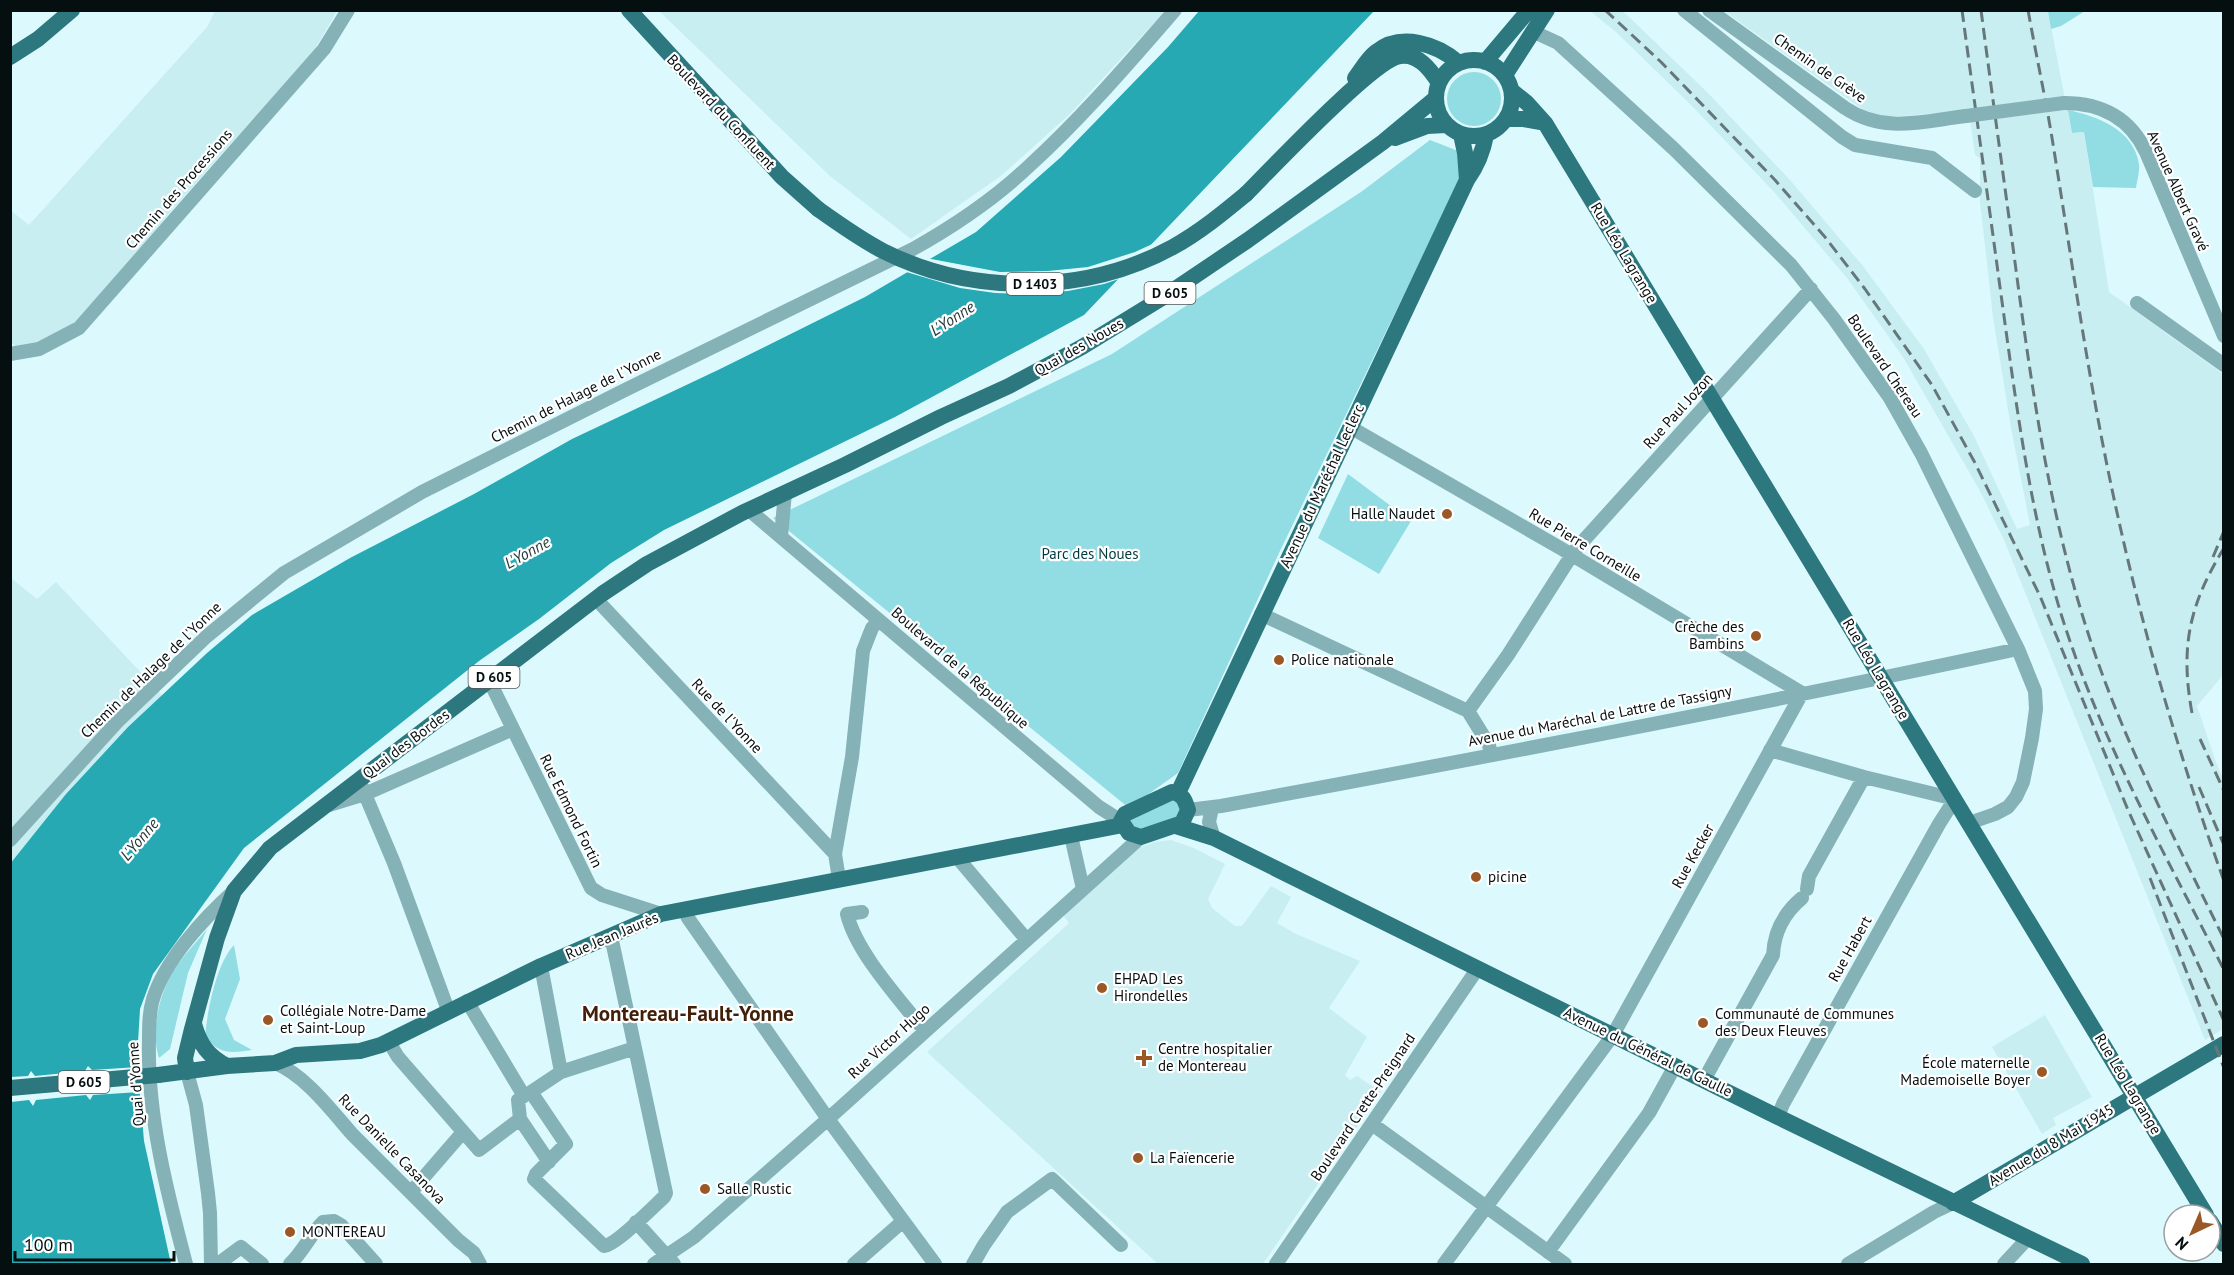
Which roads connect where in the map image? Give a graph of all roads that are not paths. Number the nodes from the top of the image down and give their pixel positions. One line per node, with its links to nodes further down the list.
1 (72, 10): 10 (main road); 11 (main road)
2 (348, 10): 29 (street, Chemin des Processions)
3 (629, 10): 18 (main road, Boulevard du Confluent / D 1403, bridge)
4 (1175, 10): 59 (street, Chemin de Halage de l'Yonne)
5 (1529, 10): 12 (main road)
6 (1547, 10): 9 (main road)
7 (1684, 10): 25 (street)
8 (1710, 10): 17 (street, Chemin de Grève, bridge)
9 (1534, 32): 14 (main road); 26 (street, Boulevard Chéreau)
10 (10, 44)
11 (10, 57)
12 (1485, 62): 13 (main road); 14 (main road)
13 (1459, 63): 15 (main road); 18 (main road, D 1403)
14 (1505, 75): 16 (main road)
15 (1437, 91): 18 (main road, D 1403); 21 (main road); 23 (main road, D 605)
16 (1512, 91): 19 (main road); 20 (main road, Rue Léo Lagrange)
17 (2064, 103): 28 (street, Avenue Albert Gravé)
18 (1329, 111)
19 (1507, 119): 20 (main road); 22 (main road)
20 (1545, 123): 31 (main road, Rue Léo Lagrange)
21 (1454, 130): 22 (main road); 23 (main road, D 605); 24 (main road)
22 (1486, 135): 24 (main road, Avenue du Maréchal Leclerc)
23 (1383, 142): 33 (main road, Quai des Noues / D 605)
24 (1467, 180): 32 (main road, Avenue du Maréchal Leclerc)
25 (1975, 191)
26 (1811, 289): 31 (street, Rue Paul Jozon); 40 (street, Boulevard Chéreau)
27 (2137, 303): 30 (street)
28 (2223, 336)
29 (10, 354)
30 (2223, 365)
31 (1713, 399): 36 (street, Rue Paul Jozon); 41 (main road, Rue Léo Lagrange)
32 (1350, 427): 36 (street, Rue Pierre Corneille); 38 (main road, Avenue du Maréchal Leclerc)
33 (786, 493): 34 (main road, Quai des Noues / D 605); 35 (street)
34 (749, 510): 35 (street, Boulevard de la République); 37 (main road, Quai des Bordes / D 605)
35 (781, 536): 39 (street, Boulevard de la République)
36 (1572, 556): 43 (street, Rue Pierre Corneille); 44 (street, Rue Paul Jozon)
37 (596, 599): 42 (main road, Quai des Bordes / D 605); 60 (street, Rue de l'Yonne)
38 (1261, 614): 44 (street); 50 (main road, Avenue du Maréchal Leclerc)
39 (879, 620): 54 (street, Boulevard de la République); 60 (street)
40 (2018, 649): 41 (street, Avenue du Maréchal de Lattre de Tassigny); 55 (street, Boulevard Chéreau)
41 (1883, 678): 43 (street, Avenue du Maréchal de Lattre de Tassigny); 51 (main road, Rue Léo Lagrange)
42 (489, 680): 45 (street, Rue Edmond Fortin); 49 (main road, Quai des Bordes / D 605)
43 (1802, 693): 46 (street, Rue Kecker); 47 (street, Avenue du Maréchal de Lattre de Tassigny)
44 (1468, 711): 47 (street)
45 (513, 729): 49 (street); 67 (street, Rue Edmond Fortin)
46 (1770, 750): 48 (street); 76 (street, Rue Kecker)
47 (1491, 755): 52 (street, Avenue du Maréchal de Lattre de Tassigny)
48 (1864, 777): 51 (street); 87 (street)
49 (362, 787): 64 (main road, Quai des Bordes / D 605); 73 (street)
50 (1178, 793): 53 (main road, Avenue du Général de Gaulle); 54 (main road)
51 (1955, 799): 55 (main road, Rue Léo Lagrange); 91 (street, Rue Habert)
52 (1212, 808): 53 (street, Avenue du Maréchal de Lattre de Tassigny); 58 (street)
53 (1184, 817): 57 (main road); 58 (main road, Avenue du Général de Gaulle)
54 (1122, 823): 56 (main road, Rue Jean Jaurès); 57 (main road)
55 (1969, 823): 90 (main road, Rue Léo Lagrange)
56 (1071, 836): 61 (main road, Rue Jean Jaurès); 63 (street)
57 (1142, 837): 63 (street, Rue Victor Hugo)
58 (1214, 838): 71 (main road, Avenue du Général de Gaulle)
59 (10, 840)
60 (835, 854): 62 (street)
61 (956, 856): 62 (main road, Rue Jean Jaurès); 69 (street)
62 (839, 879): 65 (main road, Rue Jean Jaurès)
63 (1083, 889): 69 (street, Rue Victor Hugo)
64 (234, 891): 74 (main road, Quai des Bordes / D 605); 108 (street, Quai d'Yonne)
65 (685, 911): 67 (main road, Rue Jean Jaurès); 93 (street)
66 (862, 912): 75 (street)
67 (662, 914): 68 (main road, Rue Jean Jaurès)
68 (611, 936): 70 (main road, Rue Jean Jaurès); 79 (street)
69 (1027, 940): 75 (street, Rue Victor Hugo)
70 (540, 966): 72 (main road, Rue Jean Jaurès); 85 (street)
71 (1478, 968): 76 (main road, Avenue du Général de Gaulle); 94 (street, Boulevard Crette-Preignard)
72 (467, 1001): 73 (main road, Rue Jean Jaurès); 89 (street)
73 (448, 1010): 77 (main road, Rue Jean Jaurès)
74 (194, 1023): 82 (main road); 84 (main road, Quai des Bordes / D 605)
75 (926, 1030): 93 (street, Rue Victor Hugo)
76 (1613, 1035): 83 (main road, Avenue du Général de Gaulle); 100 (street, Rue Kecker)
77 (389, 1042): 80 (main road, Rue Jean Jaurès); 95 (street)
78 (2217, 1047): 90 (main road, Avenue du 8 Mai 1945)
79 (635, 1048): 85 (street); 101 (street)
80 (304, 1054): 81 (main road, Rue Jean Jaurès); 86 (street)
81 (275, 1063): 82 (main road, Rue Jean Jaurès); 86 (street, Rue Danielle Casanova)
82 (227, 1066): 84 (main road, Rue Jean Jaurès)
83 (1675, 1066): 87 (main road, Avenue du Général de Gaulle); 105 (street)
84 (188, 1072): 88 (main road, D 605, bridge); 109 (street)
85 (561, 1072): 89 (street)
86 (296, 1075): 97 (street, Rue Danielle Casanova)
87 (1704, 1080): 91 (main road, Avenue du Général de Gaulle)
88 (10, 1088)
89 (528, 1094): 92 (street); 96 (street)
90 (2135, 1096): 98 (main road, Avenue du 8 Mai 1945); 99 (main road, Rue Léo Lagrange)
91 (1778, 1117): 98 (main road, Avenue du Général de Gaulle)
92 (520, 1119): 95 (street); 96 (street)
93 (828, 1119): 102 (street); 106 (street, Rue Victor Hugo)
94 (1372, 1124): 100 (street); 119 (street, Boulevard Crette-Preignard)
95 (463, 1132): 97 (street)
96 (549, 1162): 101 (street)
97 (411, 1192): 114 (street, Rue Danielle Casanova)
98 (1953, 1203): 103 (main road, Avenue du Général de Gaulle); 107 (street)
99 (2199, 1203)
100 (1486, 1207): 105 (street); 120 (street, Rue Kecker)
101 (636, 1222): 106 (street)
102 (903, 1222): 116 (street); 117 (street)
103 (2028, 1238): 122 (street); 123 (main road, Avenue du Général de Gaulle)
104 (1121, 1245): 118 (street)
105 (1548, 1252): 121 (street)
106 (671, 1260): 115 (street, Rue Victor Hugo)
107 (1855, 1263)
108 (186, 1264)
109 (211, 1264)
110 (218, 1264): 111 (street)
111 (262, 1264)
112 (290, 1264): 113 (street)
113 (376, 1264)
114 (480, 1264)
115 (654, 1264)
116 (854, 1264)
117 (935, 1264)
118 (973, 1264)
119 (1276, 1264)
120 (1444, 1264)
121 (1565, 1264)
122 (2004, 1264)
123 (2082, 1264)

